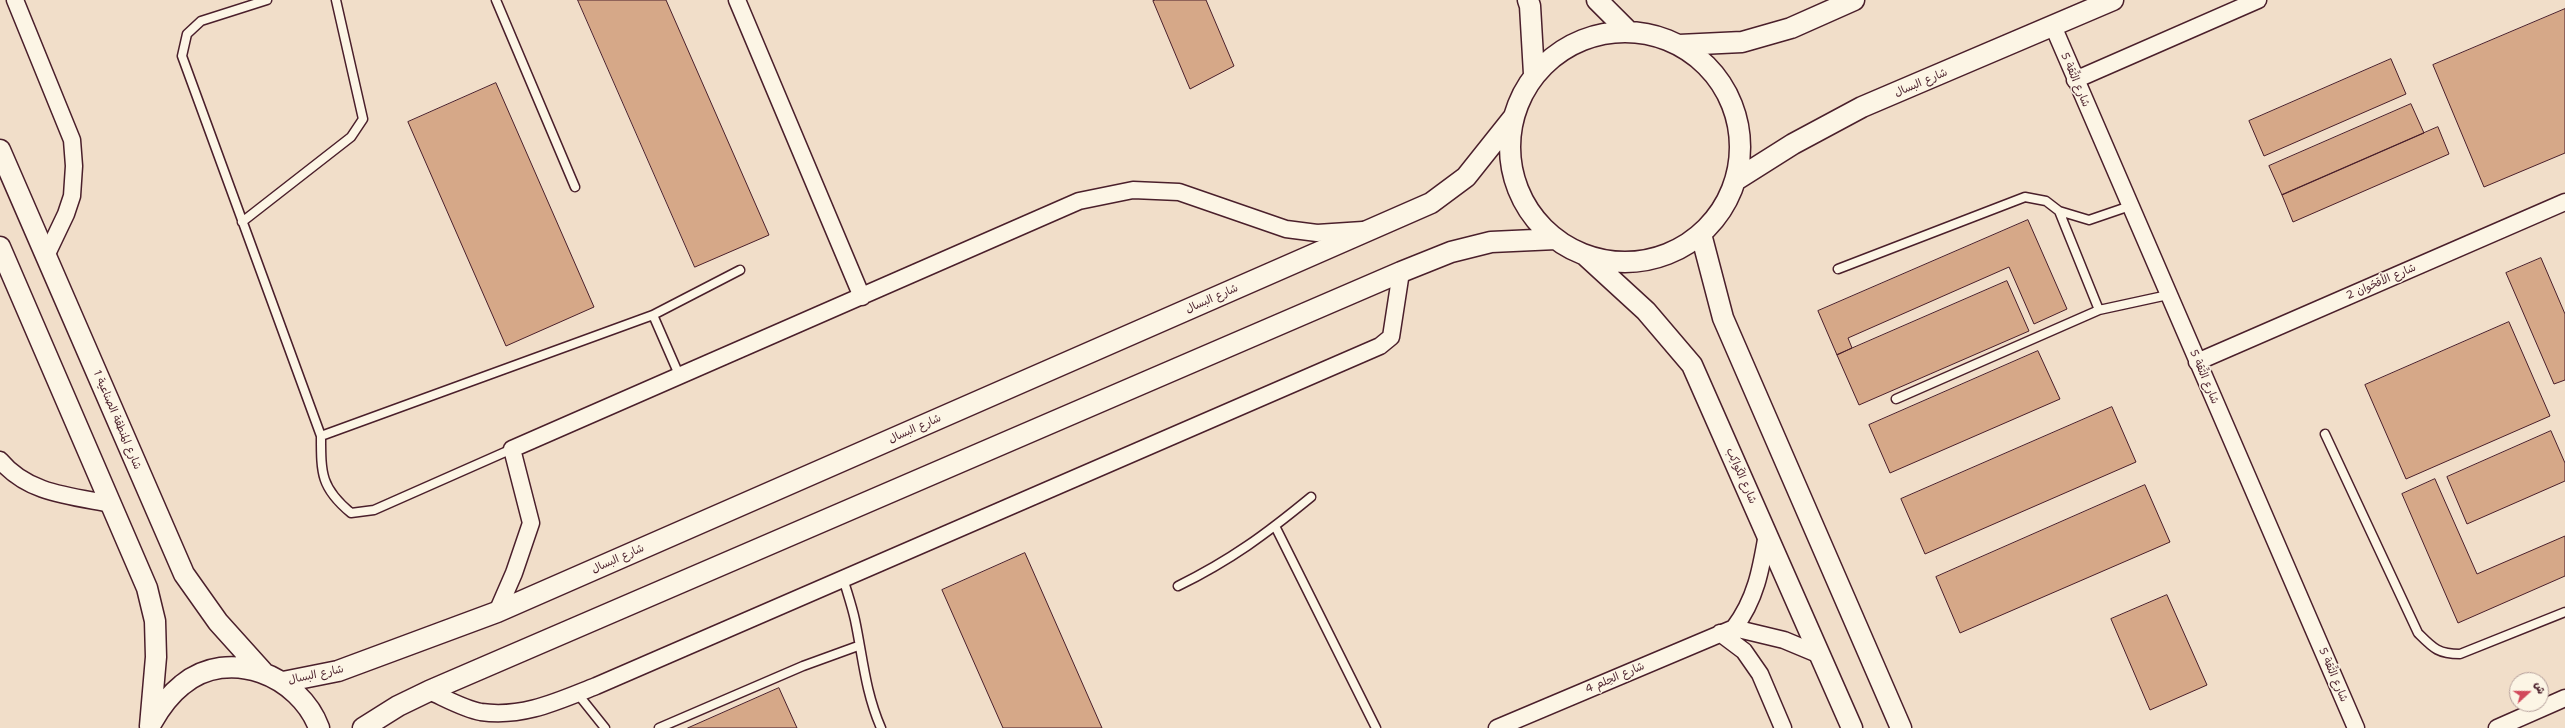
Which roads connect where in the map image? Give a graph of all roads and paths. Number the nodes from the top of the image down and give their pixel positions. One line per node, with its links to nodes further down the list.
1 (15, 0): 29 (street)
2 (267, 0): 23 (lane)
3 (336, 0): 23 (lane)
4 (496, 0): 19 (lane)
5 (737, 0): 34 (street)
6 (1528, 0): 14 (street)
7 (1597, 0): 12 (street)
8 (1854, 0): 13 (street)
9 (2113, 0): 11 (street, شارع البسال)
10 (2258, 0): 15 (street)
11 (2053, 26): 15 (street, شارع الثِّقة 5); 18 (street, شارع البسال)
12 (1628, 31): 13 (street); 14 (street)
13 (1679, 45): 18 (street)
14 (1534, 74): 16 (street)
15 (2075, 80): 21 (street, شارع الثِّقة 5)
16 (1513, 118): 24 (street, شارع البسال); 26 (street)
17 (0, 150): 29 (street, شارع المنطقة الصناعية 1)
18 (1736, 180): 25 (street)
19 (575, 186)
20 (2565, 202): 37 (street, شارع الأقحُوان 2)
21 (2130, 206): 22 (lane); 33 (street, شارع الثِّقة 5)
22 (2059, 211): 30 (lane); 35 (lane)
23 (242, 222): 41 (lane)
24 (1369, 230): 34 (street); 50 (street, شارع البسال)
25 (1701, 234): 28 (street); 70 (street)
26 (1556, 239): 28 (street); 32 (street)
27 (0, 247): 45 (street)
28 (1584, 255): 47 (street, شارع الكَواكِب)
29 (46, 256): 55 (street, شارع المنطقة الصناعية 1)
30 (1838, 269)
31 (740, 270): 36 (lane)
32 (1401, 272): 48 (street); 57 (street)
33 (2168, 295): 35 (lane); 37 (street, شارع الثِّقة 5)
34 (862, 297): 38 (street)
35 (2099, 310): 39 (lane)
36 (653, 315): 38 (lane); 41 (lane)
37 (2197, 362): 71 (street, شارع الثِّقة 5)
38 (680, 377): 42 (street)
39 (1896, 399)
40 (2325, 434): 51 (lane)
41 (321, 436): 42 (lane)
42 (512, 449): 50 (street)
43 (0, 460): 45 (street)
44 (1311, 497): 46 (lane)
45 (112, 504): 60 (street)
46 (1275, 526): 49 (lane); 66 (lane)
47 (1767, 534): 52 (street); 54 (street, شارع الكَواكِب)
48 (843, 578): 53 (lane); 58 (street)
49 (1178, 586)
50 (497, 612): 56 (street, شارع البسال)
51 (2565, 612)
52 (1727, 630): 54 (street); 67 (street, شارع الحِلم 4); 68 (street)
53 (858, 646): 64 (lane); 65 (lane)
54 (1820, 655): 69 (street, شارع الكَواكِب)
55 (263, 672): 56 (street); 60 (street)
56 (283, 682): 61 (street)
57 (429, 691): 58 (street); 62 (street)
58 (578, 693): 63 (lane)
59 (2565, 698): 72 (street)
60 (149, 727)
61 (319, 728)
62 (363, 728)
63 (605, 728)
64 (659, 728)
65 (881, 728)
66 (1376, 728)
67 (1497, 728)
68 (1783, 728)
69 (1852, 728)
70 (1901, 728)
71 (2356, 728)
72 (2497, 728)

